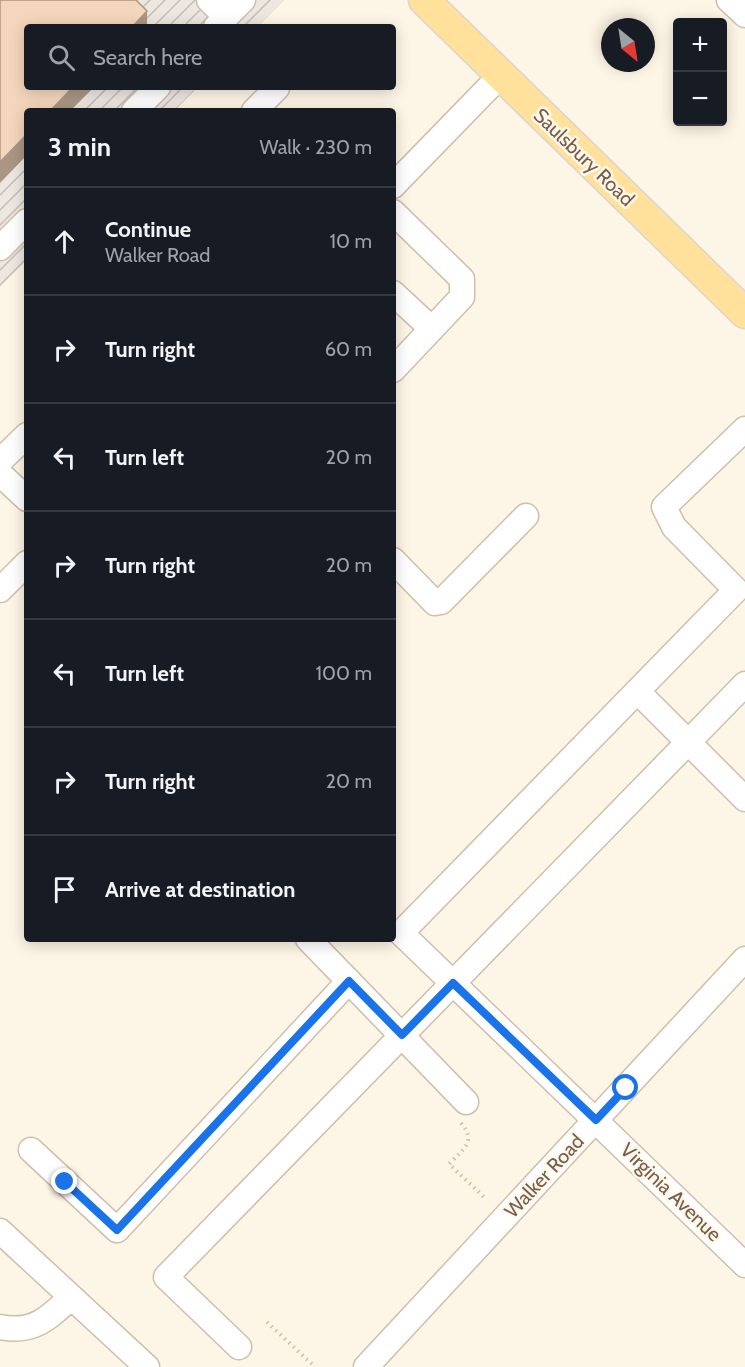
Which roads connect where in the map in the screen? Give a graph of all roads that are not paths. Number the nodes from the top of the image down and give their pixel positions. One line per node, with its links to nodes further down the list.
1 (209, 0): 4 (street)
2 (243, 0): 4 (street)
3 (424, 0): 5 (main road, Saulsbury Road)
4 (221, 22)
5 (501, 75): 10 (street); 15 (main road, Saulsbury Road)
6 (155, 90): 8 (street)
7 (276, 90): 9 (street)
8 (137, 108)
9 (257, 108)
10 (396, 183)
11 (396, 215): 16 (street)
12 (24, 224): 13 (street)
13 (0, 248)
14 (396, 296): 16 (street)
15 (745, 314)
16 (432, 329): 17 (street)
17 (396, 367)
18 (745, 429): 28 (street)
19 (24, 438): 20 (street)
20 (0, 461)
21 (0, 474): 22 (street)
22 (24, 496)
23 (526, 516): 24 (street)
24 (396, 563)
25 (24, 566): 26 (street)
26 (0, 590)
27 (745, 684): 29 (street)
28 (637, 691): 29 (street); 34 (street, Virginia Avenue)
29 (688, 742): 30 (street); 34 (street)
30 (745, 799)
31 (311, 942): 33 (street)
32 (745, 959): 37 (street, Walker Road)
33 (349, 981): 35 (street); 38 (street)
34 (453, 983): 35 (street); 37 (street, Virginia Avenue)
35 (402, 1035): 36 (street); 43 (street)
36 (463, 1112)
37 (596, 1120): 40 (street, Virginia Avenue); 45 (street, Walker Road)
38 (31, 1150)
39 (0, 1231): 41 (street)
40 (745, 1265)
41 (71, 1297): 42 (street); 44 (street)
42 (0, 1328)
43 (239, 1347)
44 (147, 1367)
45 (366, 1367)

